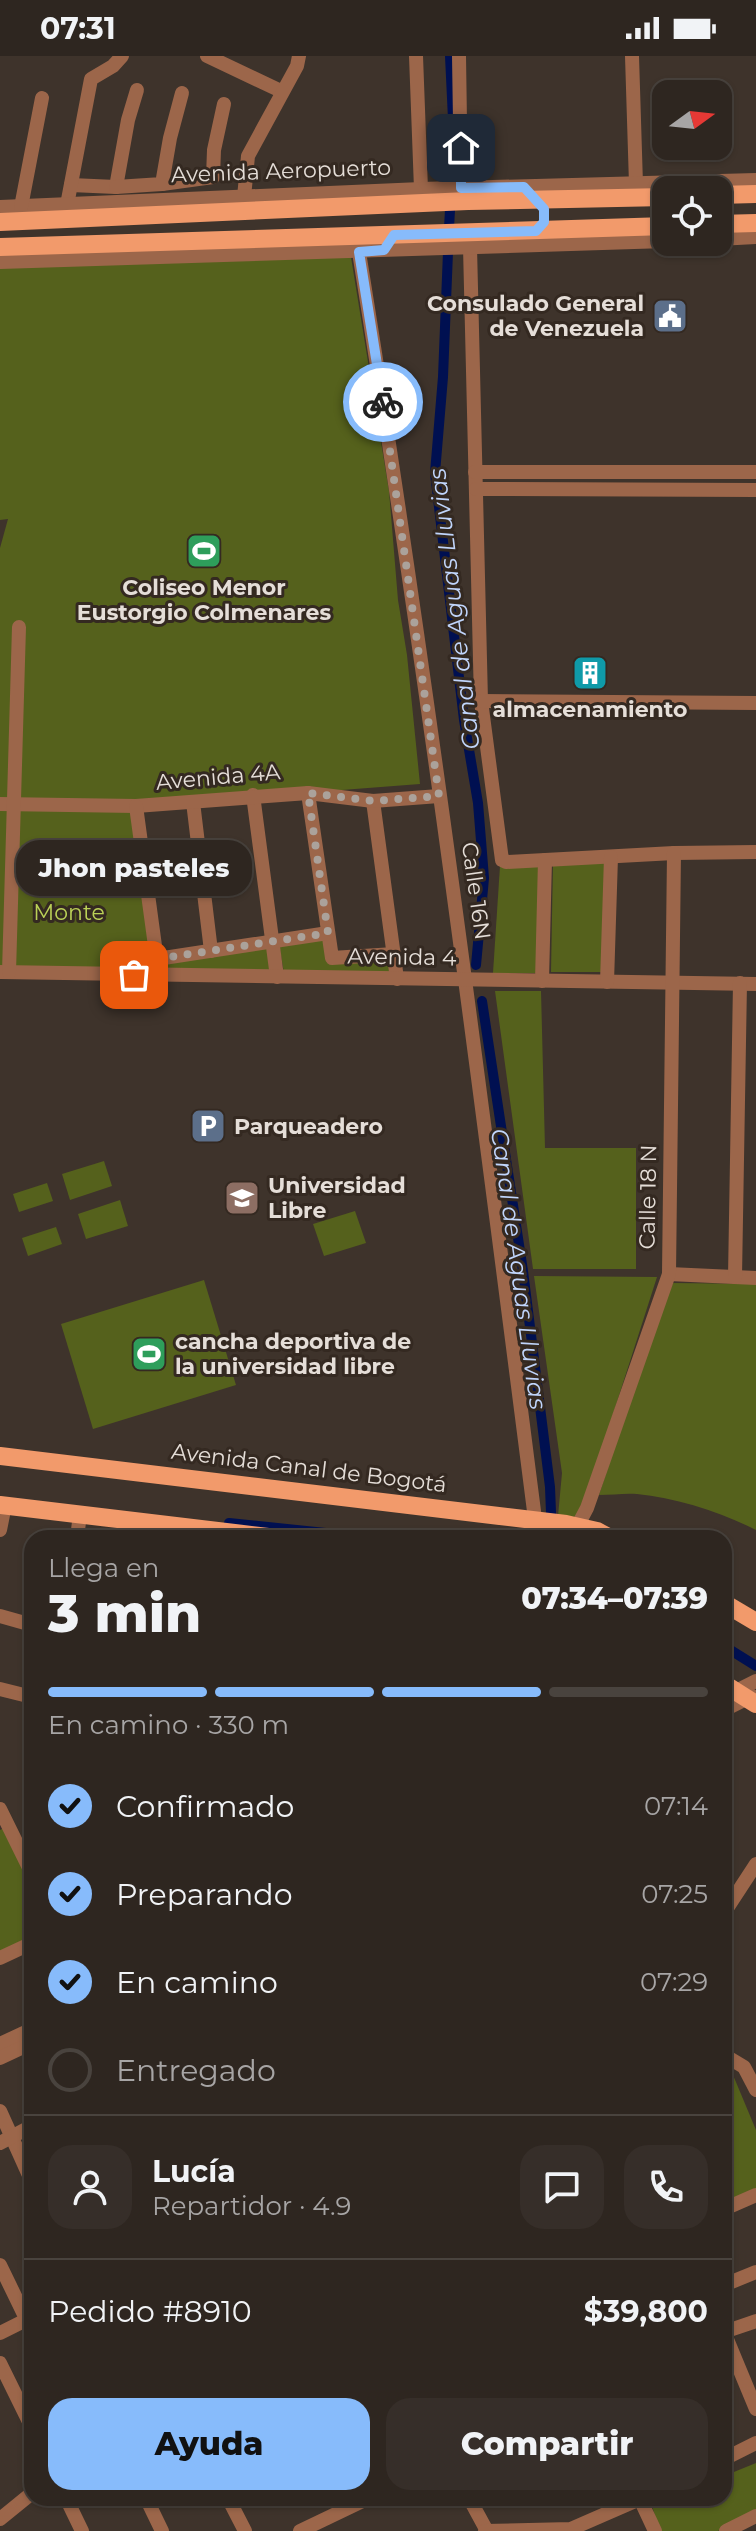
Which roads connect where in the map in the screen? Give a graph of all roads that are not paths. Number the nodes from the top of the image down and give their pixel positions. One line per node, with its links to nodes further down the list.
1 (122, 56): 15 (street)
2 (207, 56): 8 (street)
3 (299, 56): 8 (street)
4 (416, 56): 19 (street)
5 (459, 56): 18 (street)
6 (632, 56): 14 (street)
7 (137, 90): 17 (street)
8 (281, 91): 23 (street)
9 (182, 93): 13 (street)
10 (42, 98): 28 (street)
11 (224, 104): 13 (street)
12 (756, 180): 14 (street, Avenida Aeropuerto)
13 (162, 184): 17 (street)
14 (636, 184): 16 (street, Avenida Aeropuerto)
15 (71, 185): 17 (street); 26 (street)
16 (592, 185): 20 (street, Avenida Aeropuerto); 25 (main road)
17 (116, 187)
18 (461, 188): 19 (street, Avenida Aeropuerto); 20 (street, Avenida Aeropuerto)
19 (421, 189): 23 (street, Avenida Aeropuerto)
20 (531, 193): 25 (main road, Avenida Aeropuerto); 29 (main road, Avenida Aeropuerto); 34 (main road)
21 (756, 194): 22 (main road)
22 (732, 195)
23 (244, 197): 26 (street, Avenida Aeropuerto)
24 (652, 197): 25 (main road, Avenida Aeropuerto)
25 (573, 199): 33 (main road)
26 (67, 205): 28 (street, Avenida Aeropuerto)
27 (0, 207): 28 (street, Avenida Aeropuerto)
28 (21, 207)
29 (0, 222)
30 (756, 223): 31 (main road)
31 (732, 224)
32 (652, 226): 33 (main road)
33 (578, 229): 34 (main road)
34 (536, 231): 38 (main road)
35 (756, 237): 36 (street)
36 (732, 238)
37 (652, 241): 41 (street)
38 (389, 242): 39 (main road); 41 (street); 42 (street)
39 (157, 244): 40 (main road); 43 (main road)
40 (0, 247)
41 (470, 247): 45 (street)
42 (359, 252): 43 (street); 54 (street, Calle 16N)
43 (142, 259): 44 (street)
44 (0, 262)
45 (475, 472): 46 (street); 47 (street)
46 (756, 472)
47 (476, 489): 48 (street); 50 (street)
48 (756, 490)
49 (19, 627): 57 (street)
50 (481, 701): 51 (street); 62 (street)
51 (756, 703)
52 (308, 793): 53 (street, Avenida 4A); 55 (street, Avenida 4A); 63 (street)
53 (253, 795): 56 (street, Avenida 4A); 64 (street)
54 (439, 796): 55 (street, Avenida 4A); 72 (street, Calle 16N)
55 (373, 801): 66 (street)
56 (193, 802): 58 (street, Avenida 4A); 65 (street)
57 (7, 804): 58 (street, Avenida 4A); 68 (street)
58 (136, 806): 67 (street)
59 (756, 852): 60 (street)
60 (674, 853): 61 (street); 75 (street, Calle 18 N)
61 (611, 857): 62 (street); 74 (street)
62 (545, 860): 73 (street)
63 (328, 933): 64 (street); 66 (street)
64 (272, 942): 65 (street); 70 (street)
65 (211, 951): 67 (street)
66 (394, 954): 71 (street)
67 (157, 959): 69 (street)
68 (4, 972): 69 (street, Avenida 4)
69 (159, 975): 70 (street, Avenida 4)
70 (277, 977): 71 (street, Avenida 4)
71 (397, 979): 72 (street, Avenida 4)
72 (467, 980): 73 (street, Avenida 4); 85 (street, Calle 16N)
73 (542, 981): 74 (street, Avenida 4)
74 (607, 982): 75 (street, Avenida 4)
75 (674, 982): 76 (street, Avenida 4); 78 (street, Calle 18 N)
76 (740, 983): 77 (street, Avenida 4); 79 (street)
77 (756, 984)
78 (669, 1274): 79 (street); 84 (street, Calle 18 N)
79 (735, 1277): 80 (street)
80 (756, 1278)
81 (0, 1456): 85 (main road, Avenida Canal de Bogotá)
82 (2, 1505): 83 (main road); 86 (street)
83 (80, 1514): 87 (street); 88 (main road)
84 (572, 1524): 85 (main road, Avenida Canal de Bogotá); 89 (main road, Avenida Canal de Bogotá)
85 (536, 1526)
86 (0, 1530)
87 (78, 1530)
88 (148, 1530)
89 (588, 1530)
90 (732, 1608): 92 (main road)
91 (0, 1616): 93 (street)
92 (756, 1622)
93 (24, 1623)
94 (0, 1689): 95 (street)
95 (24, 1695)
96 (0, 1809): 97 (street)
97 (24, 1858)
98 (756, 1864): 99 (street)
99 (732, 1901)
100 (24, 1947): 101 (street)
101 (0, 1958)
102 (24, 2033): 103 (street)
103 (0, 2044)
104 (24, 2047): 105 (street)
105 (0, 2058)
106 (750, 2064): 107 (street)
107 (756, 2090)
108 (0, 2111): 110 (street)
109 (24, 2130): 110 (street)
110 (6, 2140): 111 (street)
111 (24, 2169)
112 (756, 2195): 113 (street)
113 (732, 2206)
114 (0, 2265): 117 (street)
115 (756, 2272): 116 (street)
116 (732, 2282)
117 (24, 2311)
118 (756, 2321): 120 (street)
119 (24, 2325): 121 (street)
120 (732, 2329)
121 (0, 2333)
122 (0, 2363): 126 (street)
123 (732, 2363): 124 (street)
124 (752, 2388): 125 (street)
125 (756, 2409)
126 (24, 2412)
127 (756, 2443): 128 (street)
128 (732, 2455)
129 (24, 2500): 138 (street)
130 (70, 2506): 142 (street)
131 (150, 2506): 143 (street)
132 (232, 2506): 144 (street)
133 (356, 2506): 139 (street)
134 (473, 2506): 146 (street)
135 (624, 2506): 140 (street)
136 (644, 2506): 147 (street)
137 (756, 2516): 148 (street)
138 (0, 2521): 141 (street)
139 (325, 2526): 145 (street)
140 (571, 2530): 146 (street)
141 (4, 2531)
142 (82, 2531)
143 (162, 2531)
144 (245, 2531)
145 (300, 2531)
146 (486, 2531)
147 (655, 2531)
148 (726, 2531)

